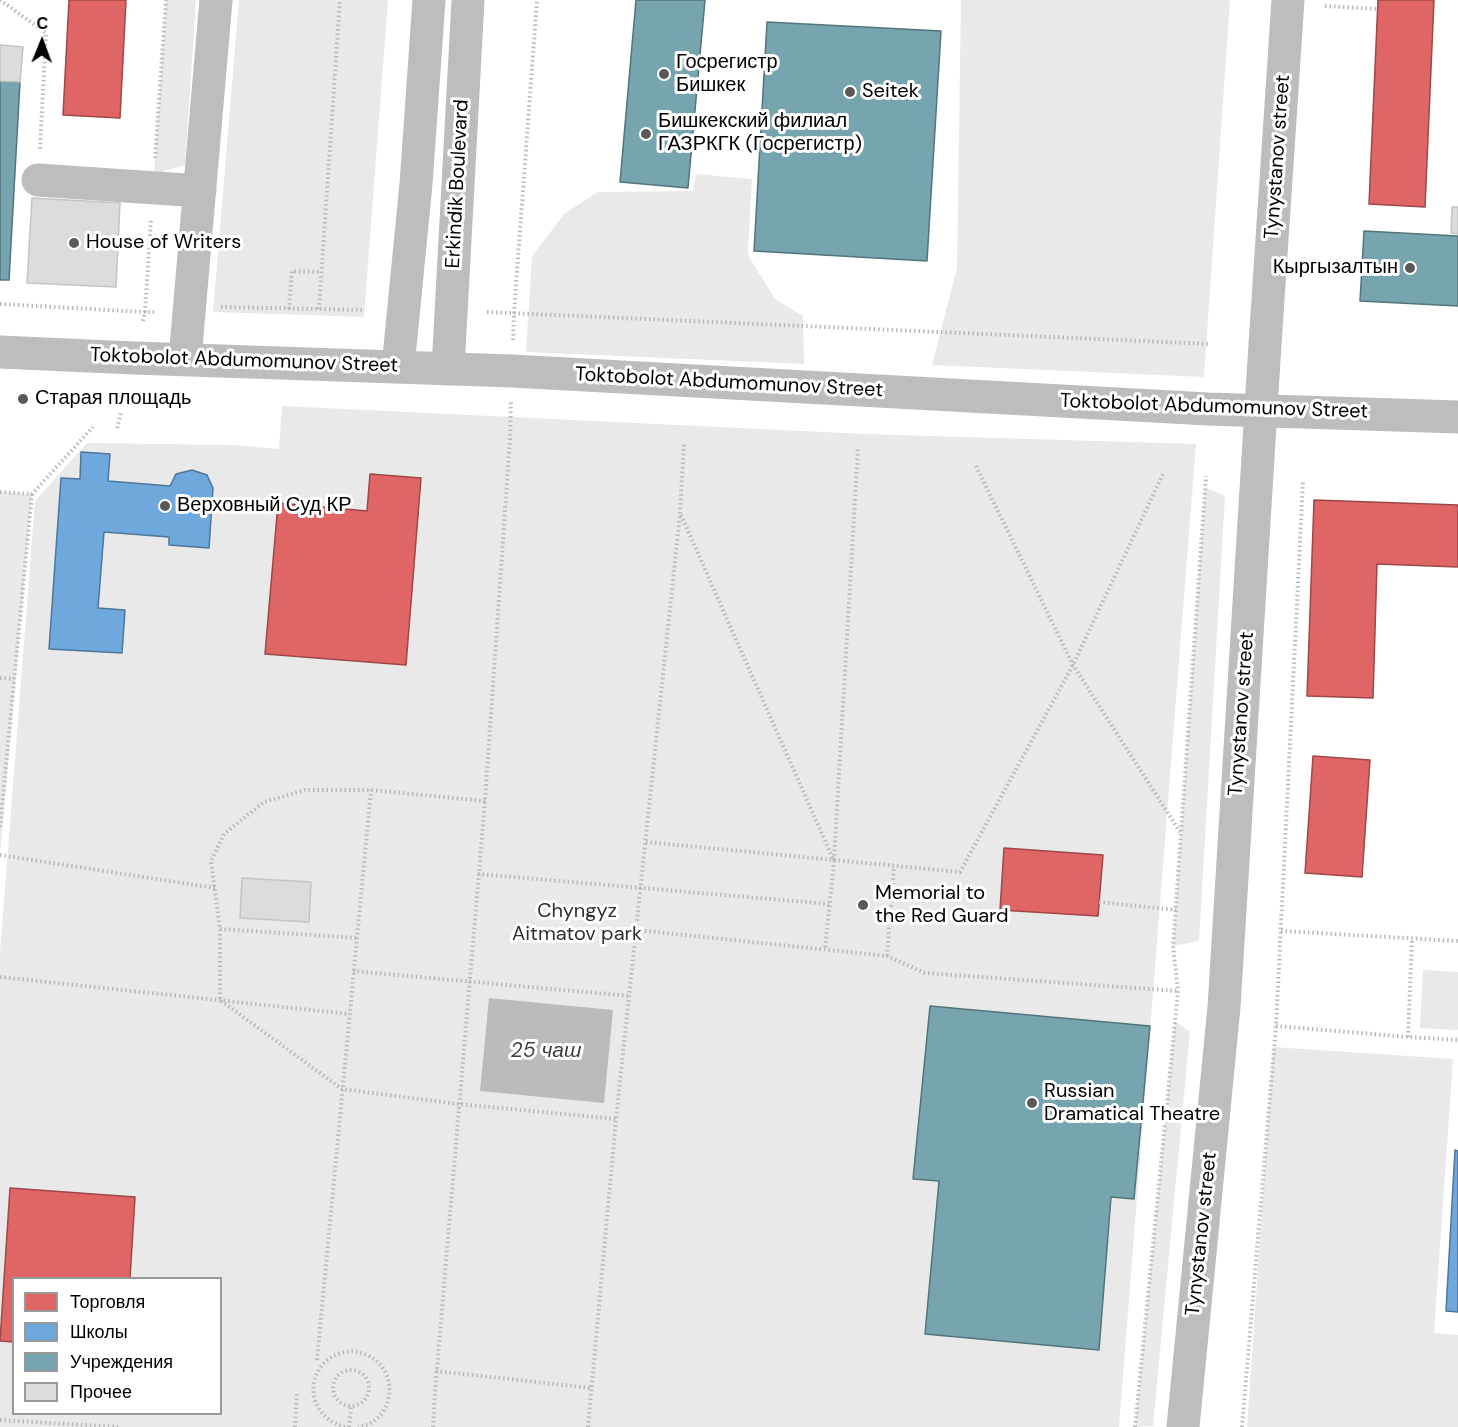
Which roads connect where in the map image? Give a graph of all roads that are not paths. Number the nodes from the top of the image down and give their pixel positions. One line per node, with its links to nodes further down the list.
1 (216, 0): 6 (street)
2 (429, 0): 9 (street)
3 (468, 0): 10 (street, Erkindik Boulevard)
4 (1288, 0): 11 (street, Tynystanov street)
5 (38, 180): 6 (street)
6 (200, 191): 8 (street)
7 (0, 352): 8 (street, Toktobolot Abdumomunov Street)
8 (185, 359): 9 (street, Toktobolot Abdumomunov Street)
9 (398, 367): 10 (street, Toktobolot Abdumomunov Street)
10 (448, 369): 11 (street, Toktobolot Abdumomunov Street)
11 (1262, 410): 12 (street, Toktobolot Abdumomunov Street); 13 (street, Tynystanov street)
12 (1458, 417)
13 (1183, 1427)

